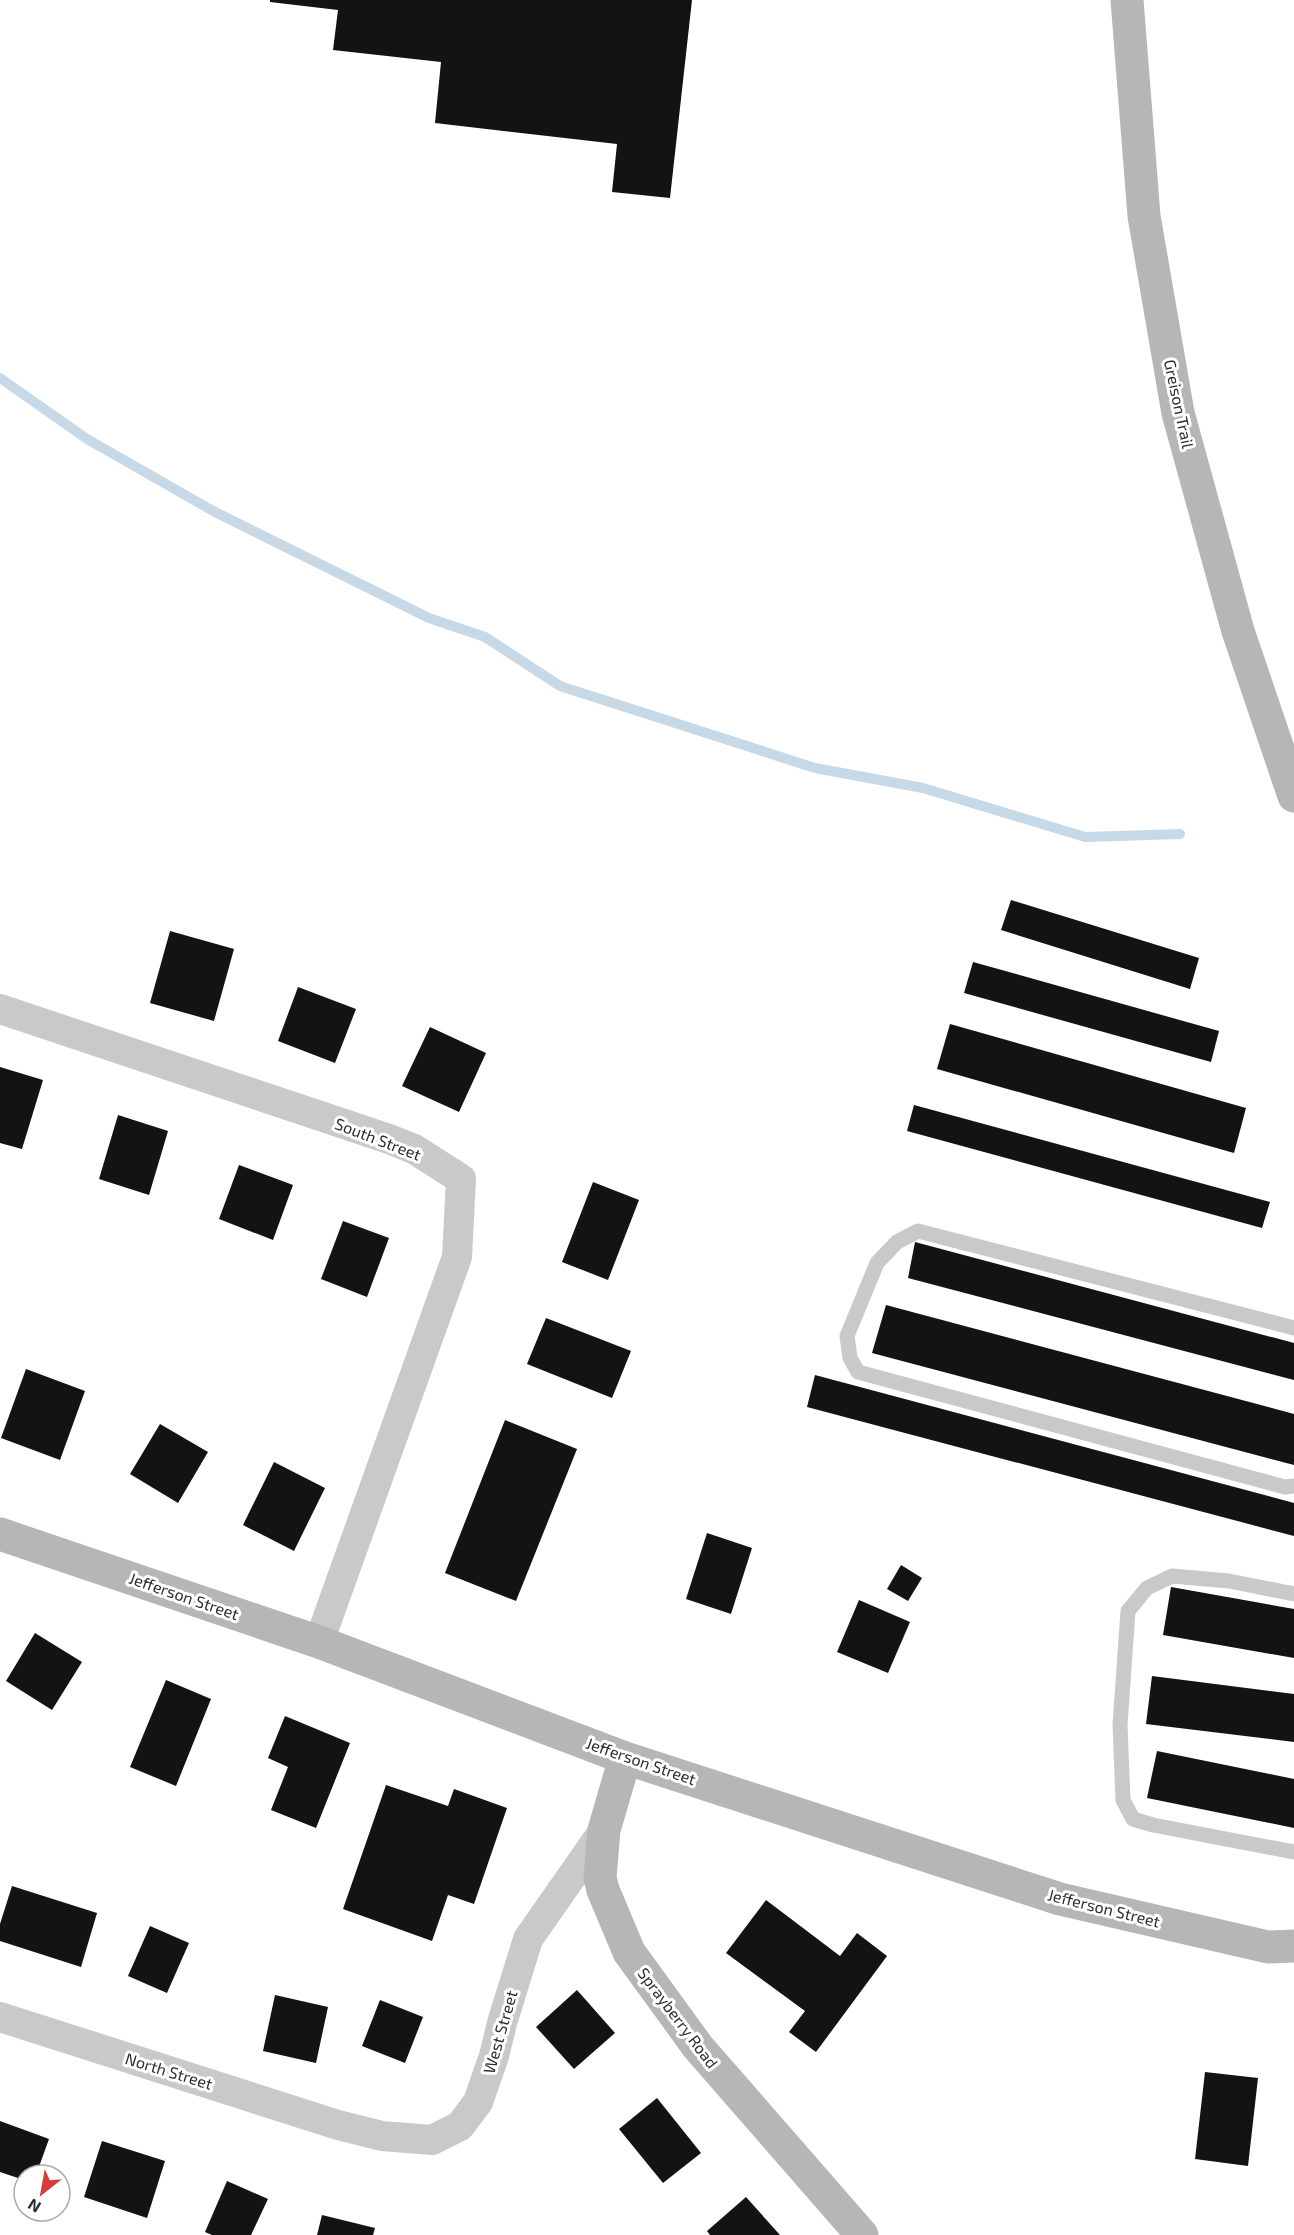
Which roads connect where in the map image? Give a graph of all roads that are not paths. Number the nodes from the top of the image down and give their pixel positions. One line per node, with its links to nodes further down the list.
1 (1127, 0): 2 (street, Greison Trail)
2 (1294, 796)
3 (0, 1010): 8 (street, South Street)
4 (1294, 1328): 5 (lane)
5 (1294, 1486)
6 (0, 1534): 8 (street, Jefferson Street)
7 (1294, 1594): 11 (lane)
8 (319, 1641): 9 (street, Jefferson Street)
9 (625, 1758): 10 (street, Sprayberry Road); 12 (street, Jefferson Street)
10 (604, 1830): 14 (street, West Street); 15 (street, Sprayberry Road)
11 (1294, 1852)
12 (1294, 1946)
13 (0, 2017): 14 (street, North Street)
14 (338, 2125)
15 (862, 2235)

